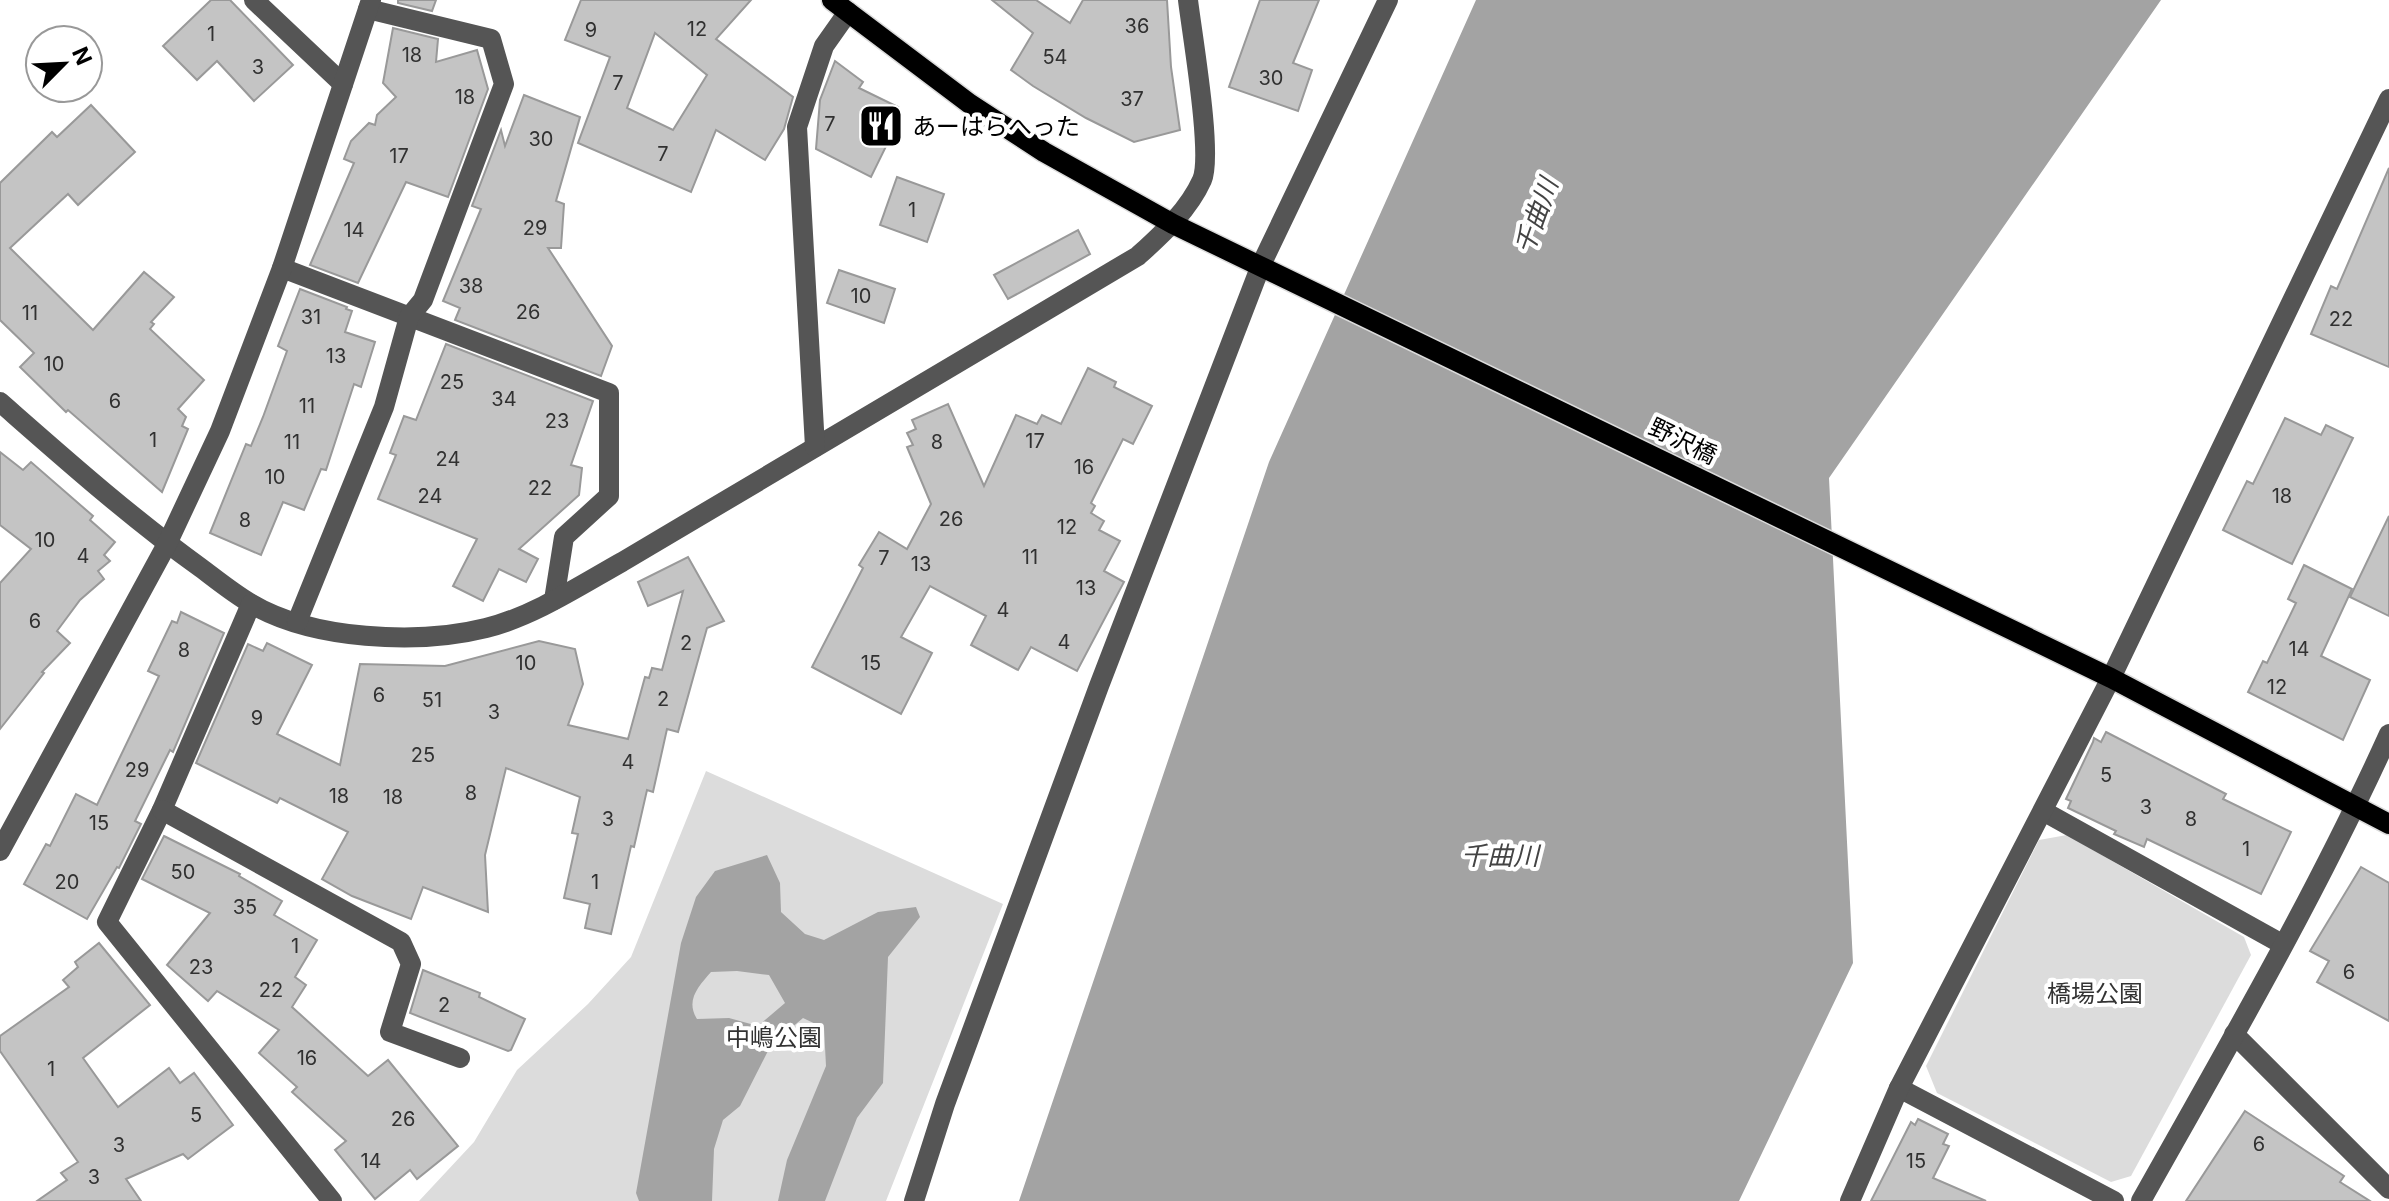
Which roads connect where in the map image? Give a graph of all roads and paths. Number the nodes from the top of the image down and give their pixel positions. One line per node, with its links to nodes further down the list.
1 (254, 0): 6 (street)
2 (1188, 0): 8 (street)
3 (1388, 0): 9 (street)
4 (369, 4): 6 (street); 11 (street)
5 (840, 6): 8 (main road, 野沢橋); 13 (street)
6 (343, 84): 10 (street)
7 (2389, 99): 18 (street)
8 (1173, 224): 9 (main road, 野沢橋); 13 (street)
9 (1261, 265): 18 (main road, 野沢橋); 31 (street)
10 (282, 268): 11 (street); 14 (street)
11 (409, 317): 15 (street); 17 (street)
12 (0, 402): 14 (street)
13 (815, 447): 15 (street)
14 (167, 544): 16 (street); 24 (street)
15 (554, 600): 17 (street)
16 (251, 604): 17 (street); 21 (street)
17 (297, 622)
18 (2111, 678): 20 (main road, 野沢橋); 22 (street)
19 (2389, 734): 20 (street)
20 (2356, 807): 23 (main road, 野沢橋); 25 (street)
21 (162, 810): 27 (street); 30 (street)
22 (2043, 811): 25 (street); 28 (street)
23 (2389, 824)
24 (0, 851)
25 (2282, 944): 26 (street)
26 (2234, 1034): 29 (street); 34 (street)
27 (460, 1058)
28 (1899, 1088): 32 (street); 33 (street)
29 (2389, 1189)
30 (332, 1201)
31 (914, 1201)
32 (1850, 1201)
33 (2114, 1201)
34 (2141, 1201)

